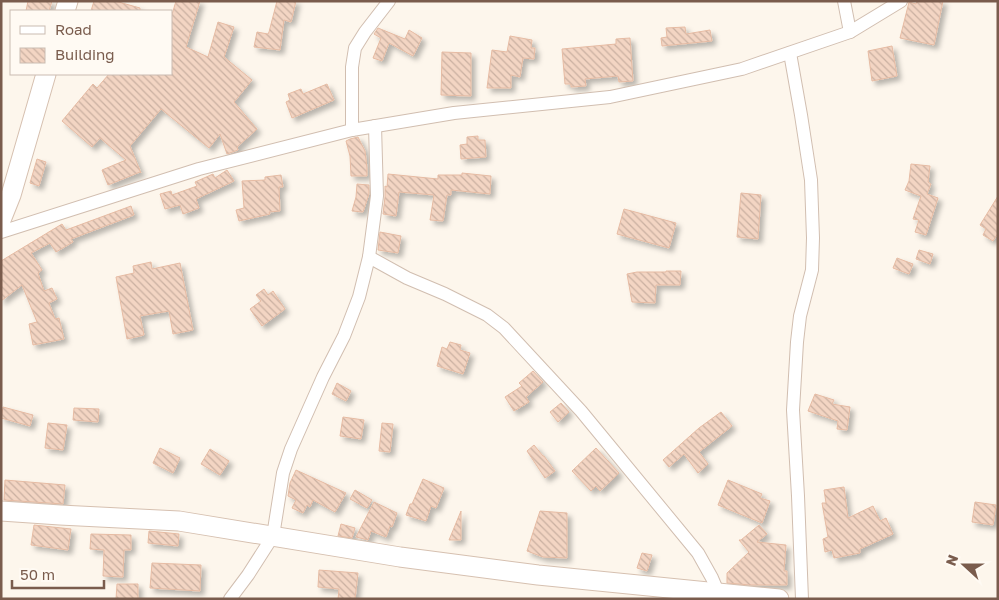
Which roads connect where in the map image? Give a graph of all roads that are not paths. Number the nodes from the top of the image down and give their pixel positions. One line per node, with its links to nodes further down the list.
1 (389, 1): 8 (street)
2 (844, 1): 4 (street)
3 (900, 1): 4 (street)
4 (850, 32): 5 (street)
5 (790, 53): 7 (street); 17 (street)
6 (46, 75): 9 (main road)
7 (375, 126): 8 (street); 11 (street)
8 (352, 130): 10 (street)
9 (1, 220)
10 (1, 232)
11 (369, 257): 13 (street); 14 (street)
12 (1, 511): 13 (main road)
13 (273, 536): 14 (main road); 15 (street)
14 (718, 592): 16 (main road)
15 (230, 599)
16 (778, 599)
17 (802, 599)

